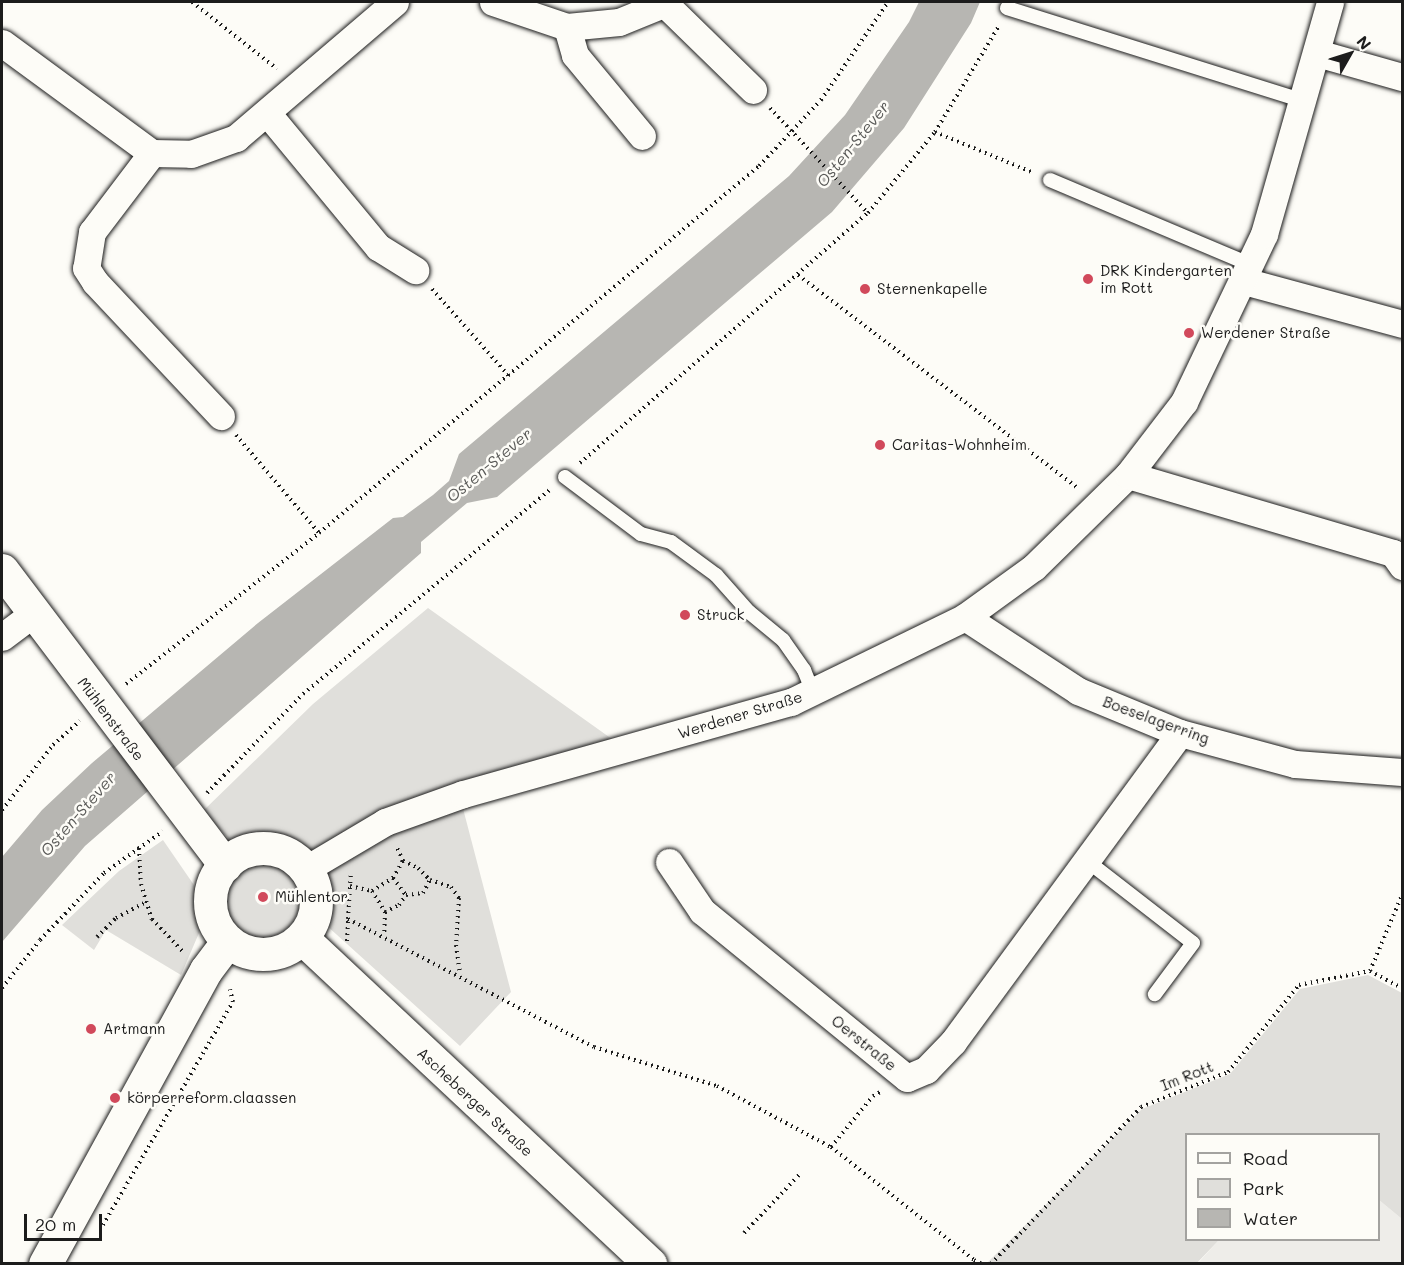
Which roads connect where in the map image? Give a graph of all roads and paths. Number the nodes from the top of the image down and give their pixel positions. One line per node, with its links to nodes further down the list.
1 (192, 2): 12 (path)
2 (395, 2): 12 (street)
3 (493, 2): 8 (street)
4 (888, 2): 17 (path)
5 (1330, 2): 10 (street, Werdener Straße)
6 (666, 3): 8 (street); 13 (street)
7 (1007, 8): 14 (lane); 16 (path)
8 (567, 27): 18 (street)
9 (2, 43): 19 (street)
10 (1317, 54): 11 (street); 14 (street, Werdener Straße)
11 (1402, 77)
12 (299, 86): 15 (street)
13 (753, 90): 17 (path)
14 (1304, 101): 23 (street, Werdener Straße)
15 (268, 114): 19 (street); 22 (street)
16 (936, 132): 20 (path); 21 (path)
17 (793, 133): 21 (path); 26 (path)
18 (642, 136)
19 (152, 153): 27 (street)
20 (1050, 180): 23 (lane)
21 (868, 213): 24 (path)
22 (415, 270): 26 (path)
23 (1248, 273): 25 (street); 28 (street, Werdener Straße)
24 (798, 275): 29 (path); 30 (path)
25 (1402, 324)
26 (509, 376): 31 (path)
27 (221, 416): 31 (path)
28 (1128, 475): 30 (street, Werdener Straße); 32 (street)
29 (565, 477): 37 (lane); 41 (path)
30 (1097, 507): 35 (street, Werdener Straße)
31 (318, 533): 38 (path)
32 (1402, 566)
33 (2, 570): 34 (street, Mühlenstraße)
34 (34, 613): 36 (street); 38 (street, Mühlenstraße)
35 (965, 617): 37 (street, Werdener Straße); 39 (street, Boeselagerring)
36 (2, 636)
37 (813, 692): 43 (street, Werdener Straße)
38 (105, 710): 41 (street, Mühlenstraße); 42 (path)
39 (1180, 733): 40 (street, Boeselagerring); 47 (street, Oerstraße)
40 (1402, 772)
41 (179, 809): 44 (path); 49 (street, Mühlenstraße)
42 (2, 810)
43 (385, 822): 45 (street, Werdener Straße); 46 (path)
44 (139, 848): 57 (path); 68 (path)
45 (338, 848): 50 (street, Werdener Straße); 53 (path)
46 (403, 861): 51 (path); 52 (path)
47 (1086, 861): 70 (lane); 71 (street, Oerstraße)
48 (669, 862): 71 (street, Oerstraße)
49 (225, 865): 50 (street); 63 (street)
50 (306, 869): 62 (street)
51 (393, 878): 54 (path); 55 (path)
52 (430, 880): 55 (path); 67 (path)
53 (350, 886): 54 (path); 59 (path)
54 (372, 891): 58 (path)
55 (406, 895): 58 (path)
56 (1402, 895): 66 (path)
57 (146, 902): 61 (path); 65 (path)
58 (385, 912): 60 (path)
59 (348, 919): 60 (path); 64 (path)
60 (384, 935): 67 (path)
61 (97, 937)
62 (302, 938): 63 (street); 64 (street, Ascheberger Straße)
63 (228, 941): 65 (street)
64 (328, 964): 78 (street, Ascheberger Straße)
65 (206, 970): 74 (path); 77 (street)
66 (1370, 971): 69 (path); 80 (path, Im Rott)
67 (460, 975): 72 (path)
68 (2, 988)
69 (1402, 988)
70 (1155, 994)
71 (907, 1078): 72 (path)
72 (831, 1147): 76 (path)
73 (800, 1175): 75 (path)
74 (101, 1228)
75 (744, 1233)
76 (972, 1262): 79 (path)
77 (45, 1263)
78 (650, 1263)
79 (982, 1263)
80 (991, 1263)

